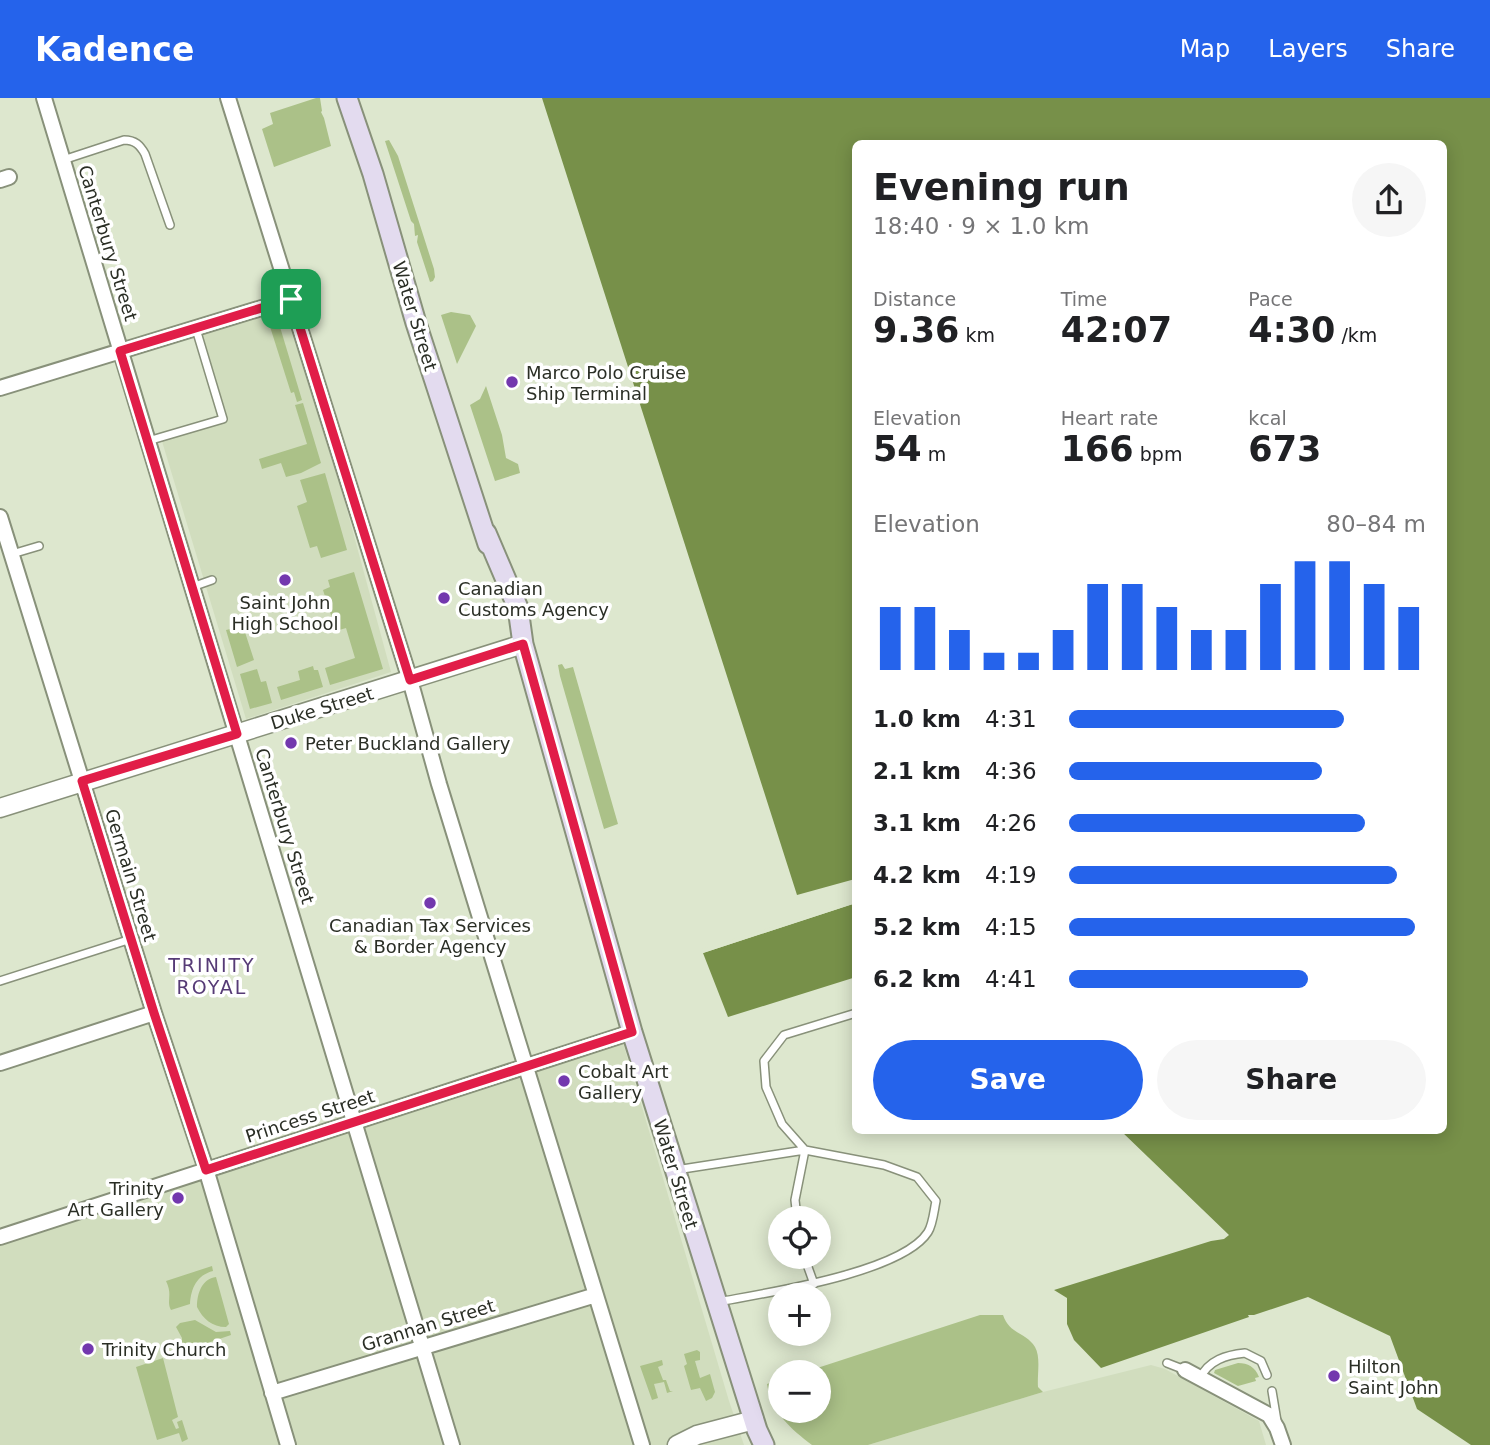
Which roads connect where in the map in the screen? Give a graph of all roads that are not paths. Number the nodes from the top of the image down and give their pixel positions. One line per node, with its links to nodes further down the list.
1 (44, 98): 4 (street, Canterbury Street)
2 (228, 98): 6 (street)
3 (347, 98): 16 (main road, Water Street)
4 (62, 160): 5 (lane); 8 (street, Canterbury Street)
5 (170, 225)
6 (291, 299): 7 (street); 17 (street)
7 (196, 328): 8 (street); 10 (lane)
8 (120, 351): 9 (street); 10 (street, Canterbury Street)
9 (0, 388)
10 (148, 441): 15 (street, Canterbury Street)
11 (0, 517): 13 (street, Germain Street)
12 (39, 546): 13 (lane)
13 (12, 555): 19 (street, Germain Street)
14 (212, 580): 15 (lane)
15 (192, 587): 18 (street, Canterbury Street)
16 (523, 644): 17 (street, Duke Street); 25 (main road, Water Street)
17 (410, 680): 18 (street, Duke Street); 27 (street)
18 (237, 734): 19 (street, Duke Street); 28 (street, Canterbury Street)
19 (82, 781): 20 (street, Duke Street); 21 (street, Germain Street)
20 (0, 808)
21 (131, 939): 22 (lane); 23 (street, Germain Street)
22 (0, 981)
23 (154, 1013): 26 (street); 30 (street, Germain Street)
24 (852, 1014): 29 (lane)
25 (632, 1032): 27 (street, Princess Street); 31 (main road, Water Street)
26 (0, 1063)
27 (526, 1066): 28 (street, Princess Street); 36 (street)
28 (354, 1122): 30 (street, Princess Street); 38 (street, Canterbury Street)
29 (805, 1150): 31 (lane); 32 (lane); 34 (lane)
30 (206, 1170): 33 (street, Princess Street); 44 (street, Germain Street)
31 (675, 1170): 37 (main road, Water Street)
32 (796, 1206)
33 (0, 1237)
34 (818, 1283)
35 (768, 1293): 37 (lane)
36 (596, 1295): 38 (street, Grannan Street); 49 (street)
37 (717, 1303): 45 (main road, Water Street)
38 (422, 1347): 44 (street, Grannan Street); 48 (street, Canterbury Street)
39 (1167, 1363): 40 (lane)
40 (1185, 1370): 42 (street)
41 (1267, 1375): 42 (lane)
42 (1200, 1378): 46 (street)
43 (1272, 1391): 46 (lane)
44 (272, 1393): 47 (street, Germain Street)
45 (754, 1420): 50 (street); 51 (main road, Water Street)
46 (1277, 1428): 52 (street)
47 (288, 1445)
48 (452, 1445)
49 (642, 1445)
50 (677, 1445)
51 (764, 1445)
52 (1283, 1445)

